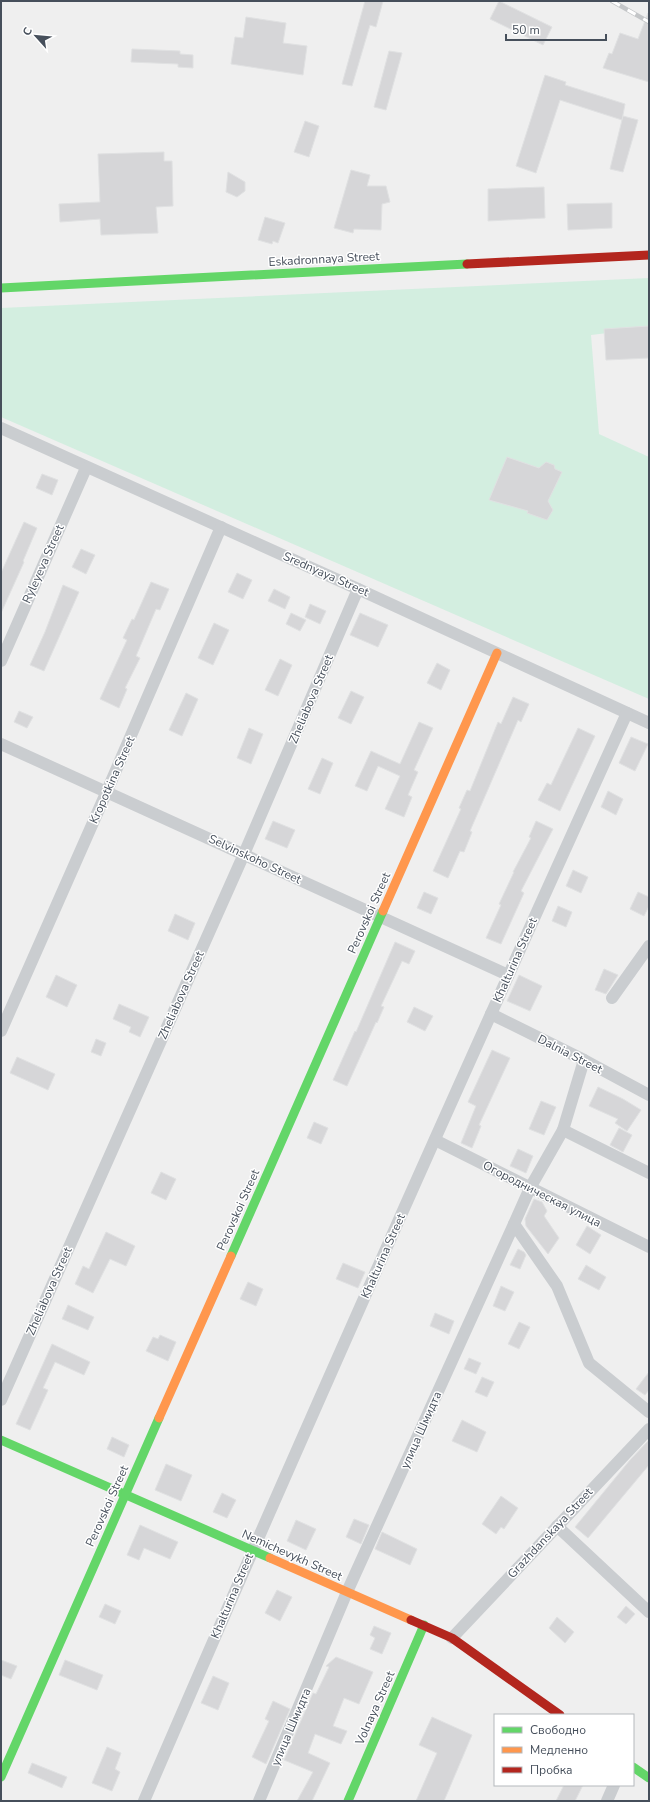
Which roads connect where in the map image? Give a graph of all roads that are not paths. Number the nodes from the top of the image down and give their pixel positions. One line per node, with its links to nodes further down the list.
1 (649, 255): 2 (street, Eskadronnaya Street)
2 (1, 288)
3 (1, 428): 4 (street, Srednyaya Street)
4 (86, 468): 5 (street, Srednyaya Street); 8 (street, Ryleyeva Street)
5 (222, 527): 6 (street, Srednyaya Street); 12 (street, Kropotkina Street)
6 (358, 589): 7 (street, Srednyaya Street); 13 (street, Zheliabova Street)
7 (498, 653): 9 (street, Srednyaya Street); 14 (street, Perovskoi Street)
8 (1, 661)
9 (627, 713): 10 (street, Srednyaya Street); 16 (street, Khalturina Street)
10 (649, 723)
11 (1, 744): 12 (street, Selvinskoho Street)
12 (107, 791): 13 (street, Selvinskoho Street); 19 (street, Kropotkina Street)
13 (244, 854): 14 (street, Selvinskoho Street); 28 (street, Zheliabova Street)
14 (380, 918): 16 (street, Selvinskoho Street); 32 (street, Perovskoi Street)
15 (649, 946): 17 (street)
16 (508, 975): 18 (street, Khalturina Street)
17 (612, 998)
18 (491, 1014): 20 (street, Dalnia Street); 23 (street, Khalturina Street)
19 (1, 1031)
20 (584, 1060): 21 (street, Dalnia Street); 22 (street, улица Шмидта)
21 (649, 1095)
22 (564, 1130): 24 (street); 25 (street, улица Шмидта)
23 (434, 1140): 25 (street, Огородническая улица); 34 (street, Khalturina Street)
24 (649, 1173)
25 (530, 1188): 26 (street, улица Шмидта); 27 (street, Огородническая улица)
26 (514, 1224): 29 (street); 35 (street, улица Шмидта)
27 (649, 1247)
28 (1, 1400)
29 (649, 1412)
30 (649, 1429): 33 (street, Grazhdanskaya Street)
31 (1, 1440): 32 (street, Nemichevykh Street)
32 (126, 1494): 34 (street, Nemichevykh Street); 41 (street, Perovskoi Street)
33 (557, 1526): 36 (street); 38 (street, Grazhdanskaya Street)
34 (252, 1550): 35 (street, Nemichevykh Street); 44 (street, Khalturina Street)
35 (348, 1592): 37 (street, Nemichevykh Street); 45 (street, улица Шмидта)
36 (649, 1612)
37 (424, 1626): 38 (street, Nemichevykh Street); 46 (street, Volnaya Street)
38 (452, 1638): 39 (street, Nemichevykh Street)
39 (559, 1714)
40 (634, 1768): 42 (street)
41 (1, 1777)
42 (649, 1778)
43 (614, 1786): 47 (street)
44 (144, 1801)
45 (259, 1801)
46 (348, 1801)
47 (607, 1801)

